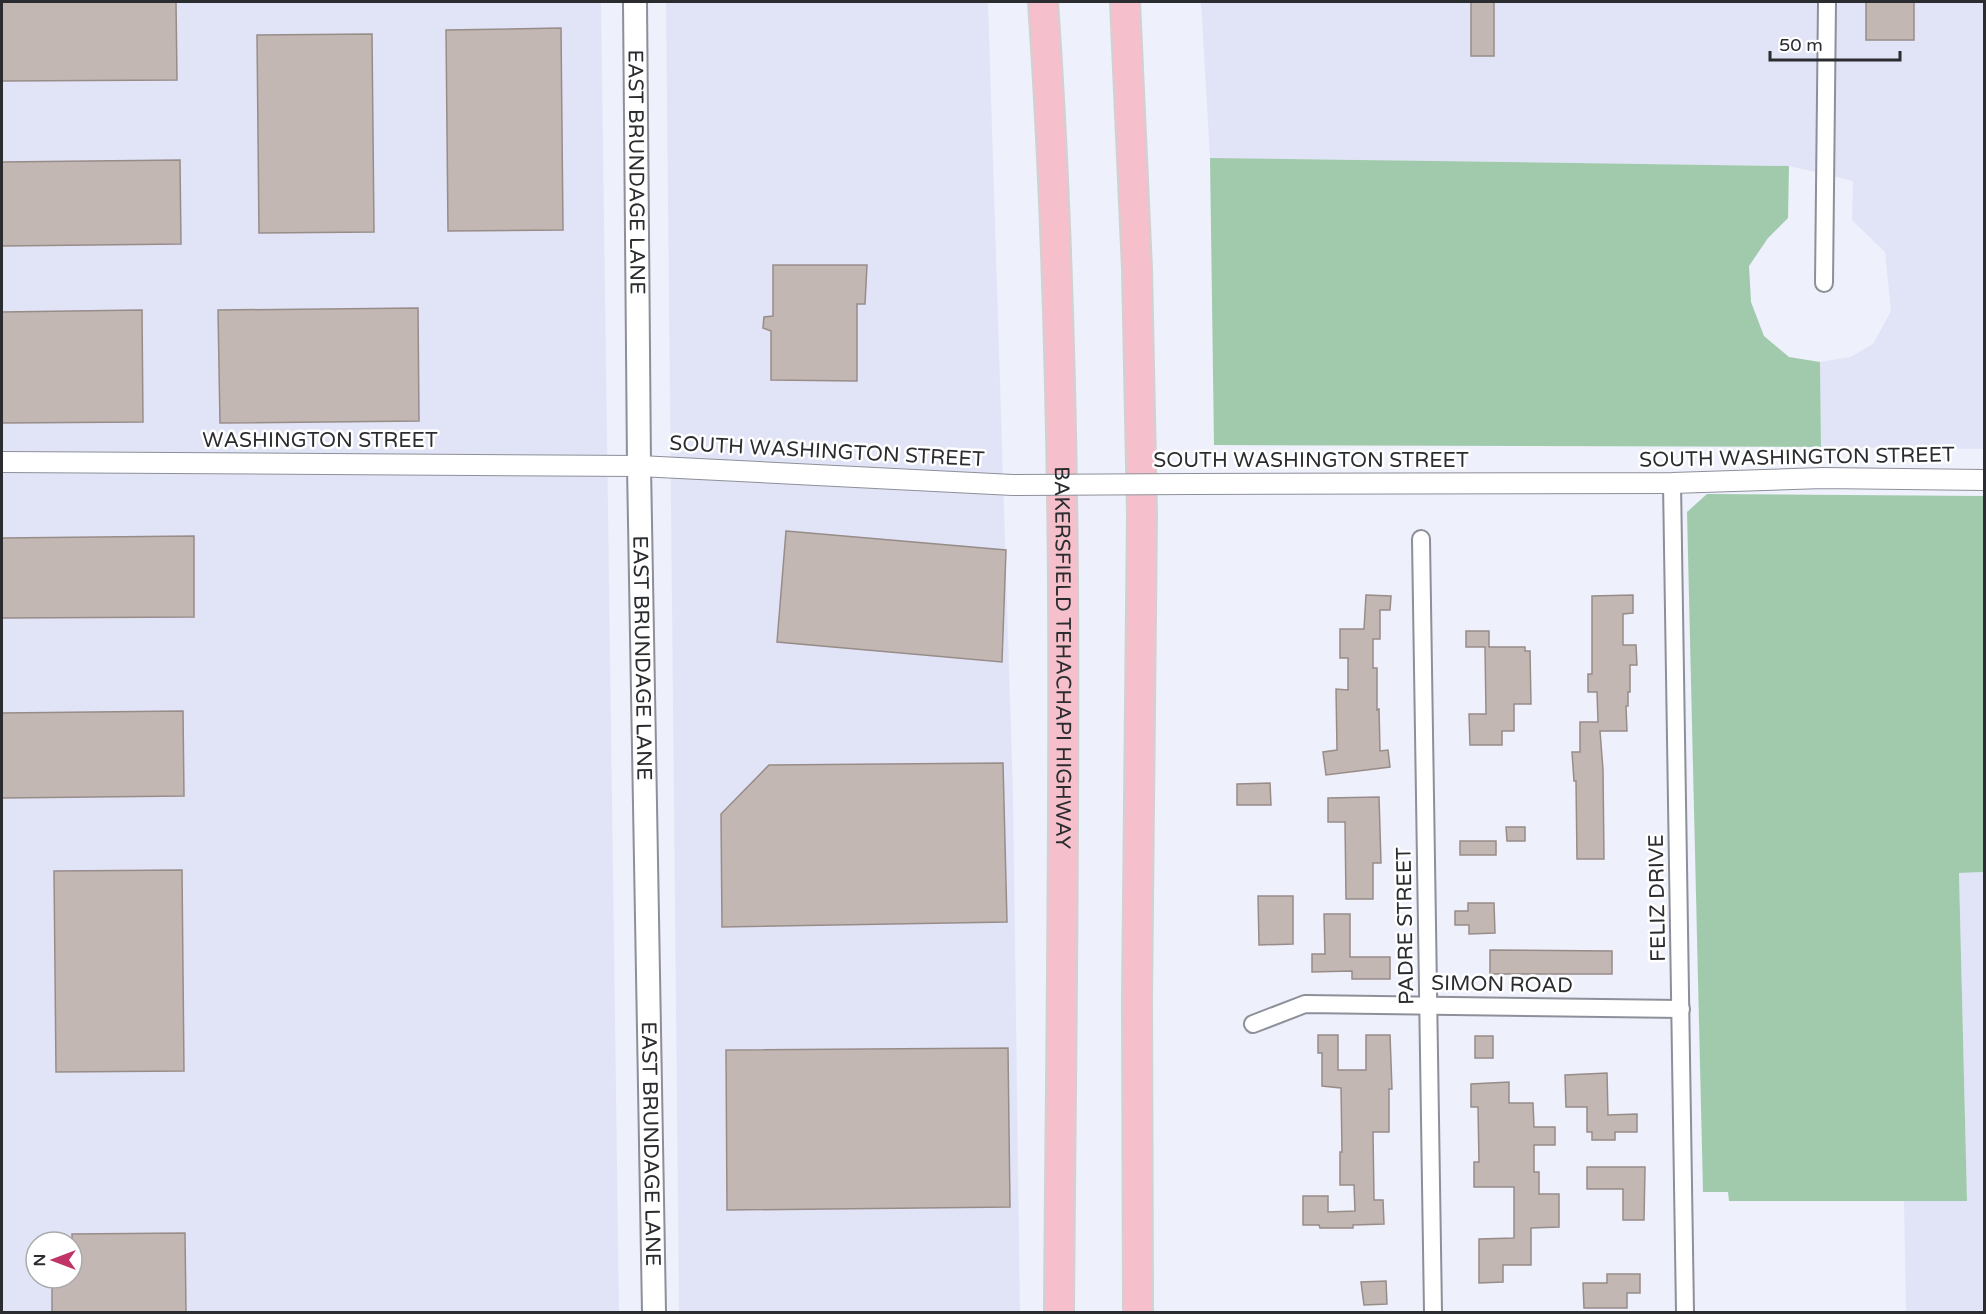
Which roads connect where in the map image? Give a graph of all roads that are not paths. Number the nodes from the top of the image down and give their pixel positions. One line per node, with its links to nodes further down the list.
1 (635, 2): 7 (main road, EAST BRUNDAGE LANE)
2 (1043, 2): 15 (highway, BAKERSFIELD TEHACHAPI HIGHWAY)
3 (1125, 2): 16 (highway)
4 (1827, 2): 5 (street)
5 (1824, 283)
6 (2, 462): 7 (street, WASHINGTON STREET)
7 (639, 466): 9 (street, SOUTH WASHINGTON STREET, bridge); 14 (main road, EAST BRUNDAGE LANE)
8 (1984, 480): 9 (street, SOUTH WASHINGTON STREET)
9 (1672, 483): 12 (street, FELIZ DRIVE)
10 (1421, 539): 11 (street, PADRE STREET)
11 (1429, 1006): 12 (street, SIMON ROAD); 13 (street, SIMON ROAD); 17 (street, PADRE STREET)
12 (1681, 1009): 18 (street, FELIZ DRIVE)
13 (1253, 1024)
14 (654, 1312)
15 (1059, 1312)
16 (1138, 1312)
17 (1433, 1312)
18 (1685, 1312)

